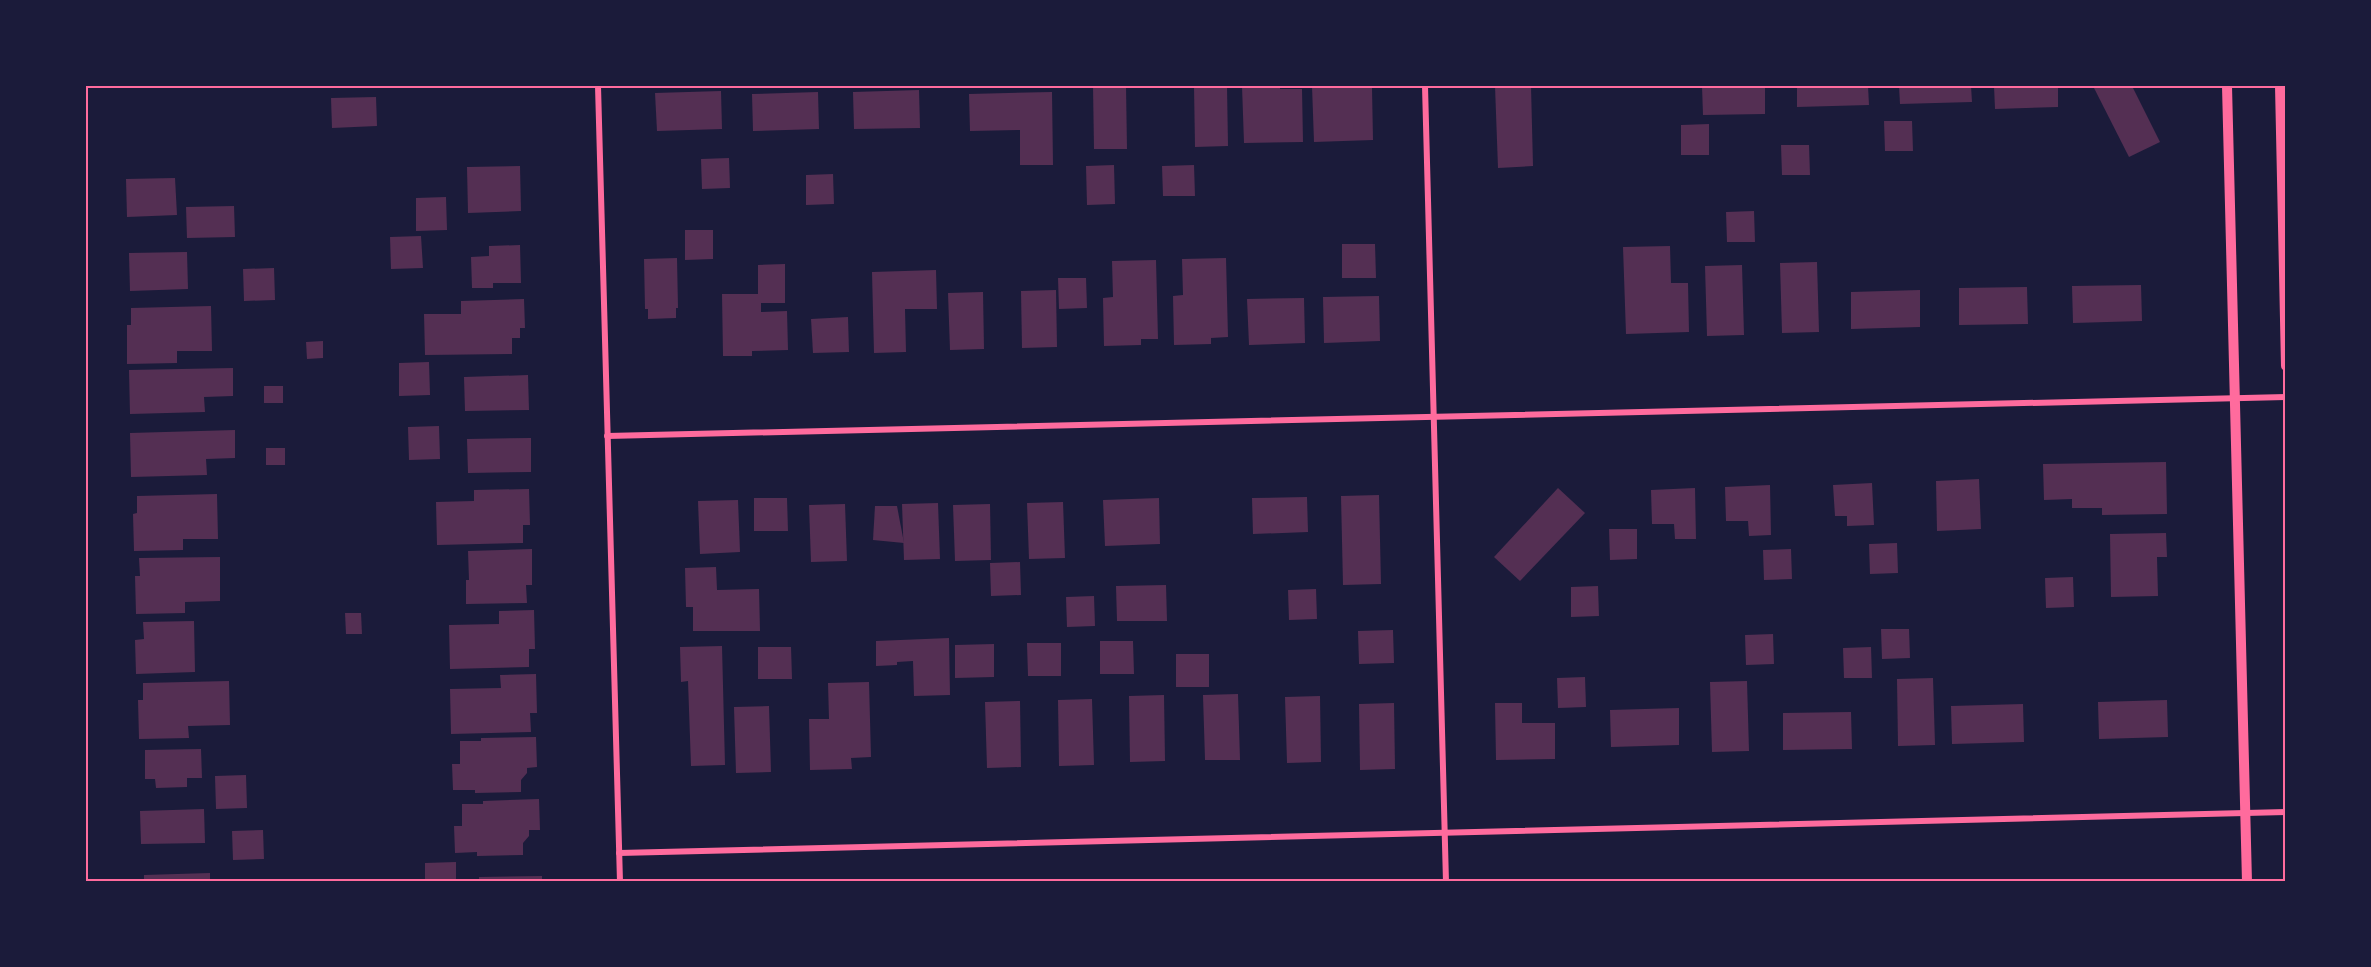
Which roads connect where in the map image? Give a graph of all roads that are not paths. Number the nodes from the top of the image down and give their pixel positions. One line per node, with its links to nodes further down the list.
1 (598, 86): 9 (street)
2 (1425, 86): 8 (street)
3 (2227, 86): 7 (street)
4 (2280, 86): 5 (street)
5 (2286, 366)
6 (2286, 397): 7 (street)
7 (2235, 399): 8 (street); 11 (street)
8 (1432, 415): 9 (street); 12 (street)
9 (608, 436): 13 (street)
10 (2286, 812): 11 (street)
11 (2245, 813): 12 (street); 16 (street)
12 (1444, 832): 13 (street); 15 (street)
13 (619, 853): 14 (street)
14 (620, 882)
15 (1446, 882)
16 (2247, 882)

